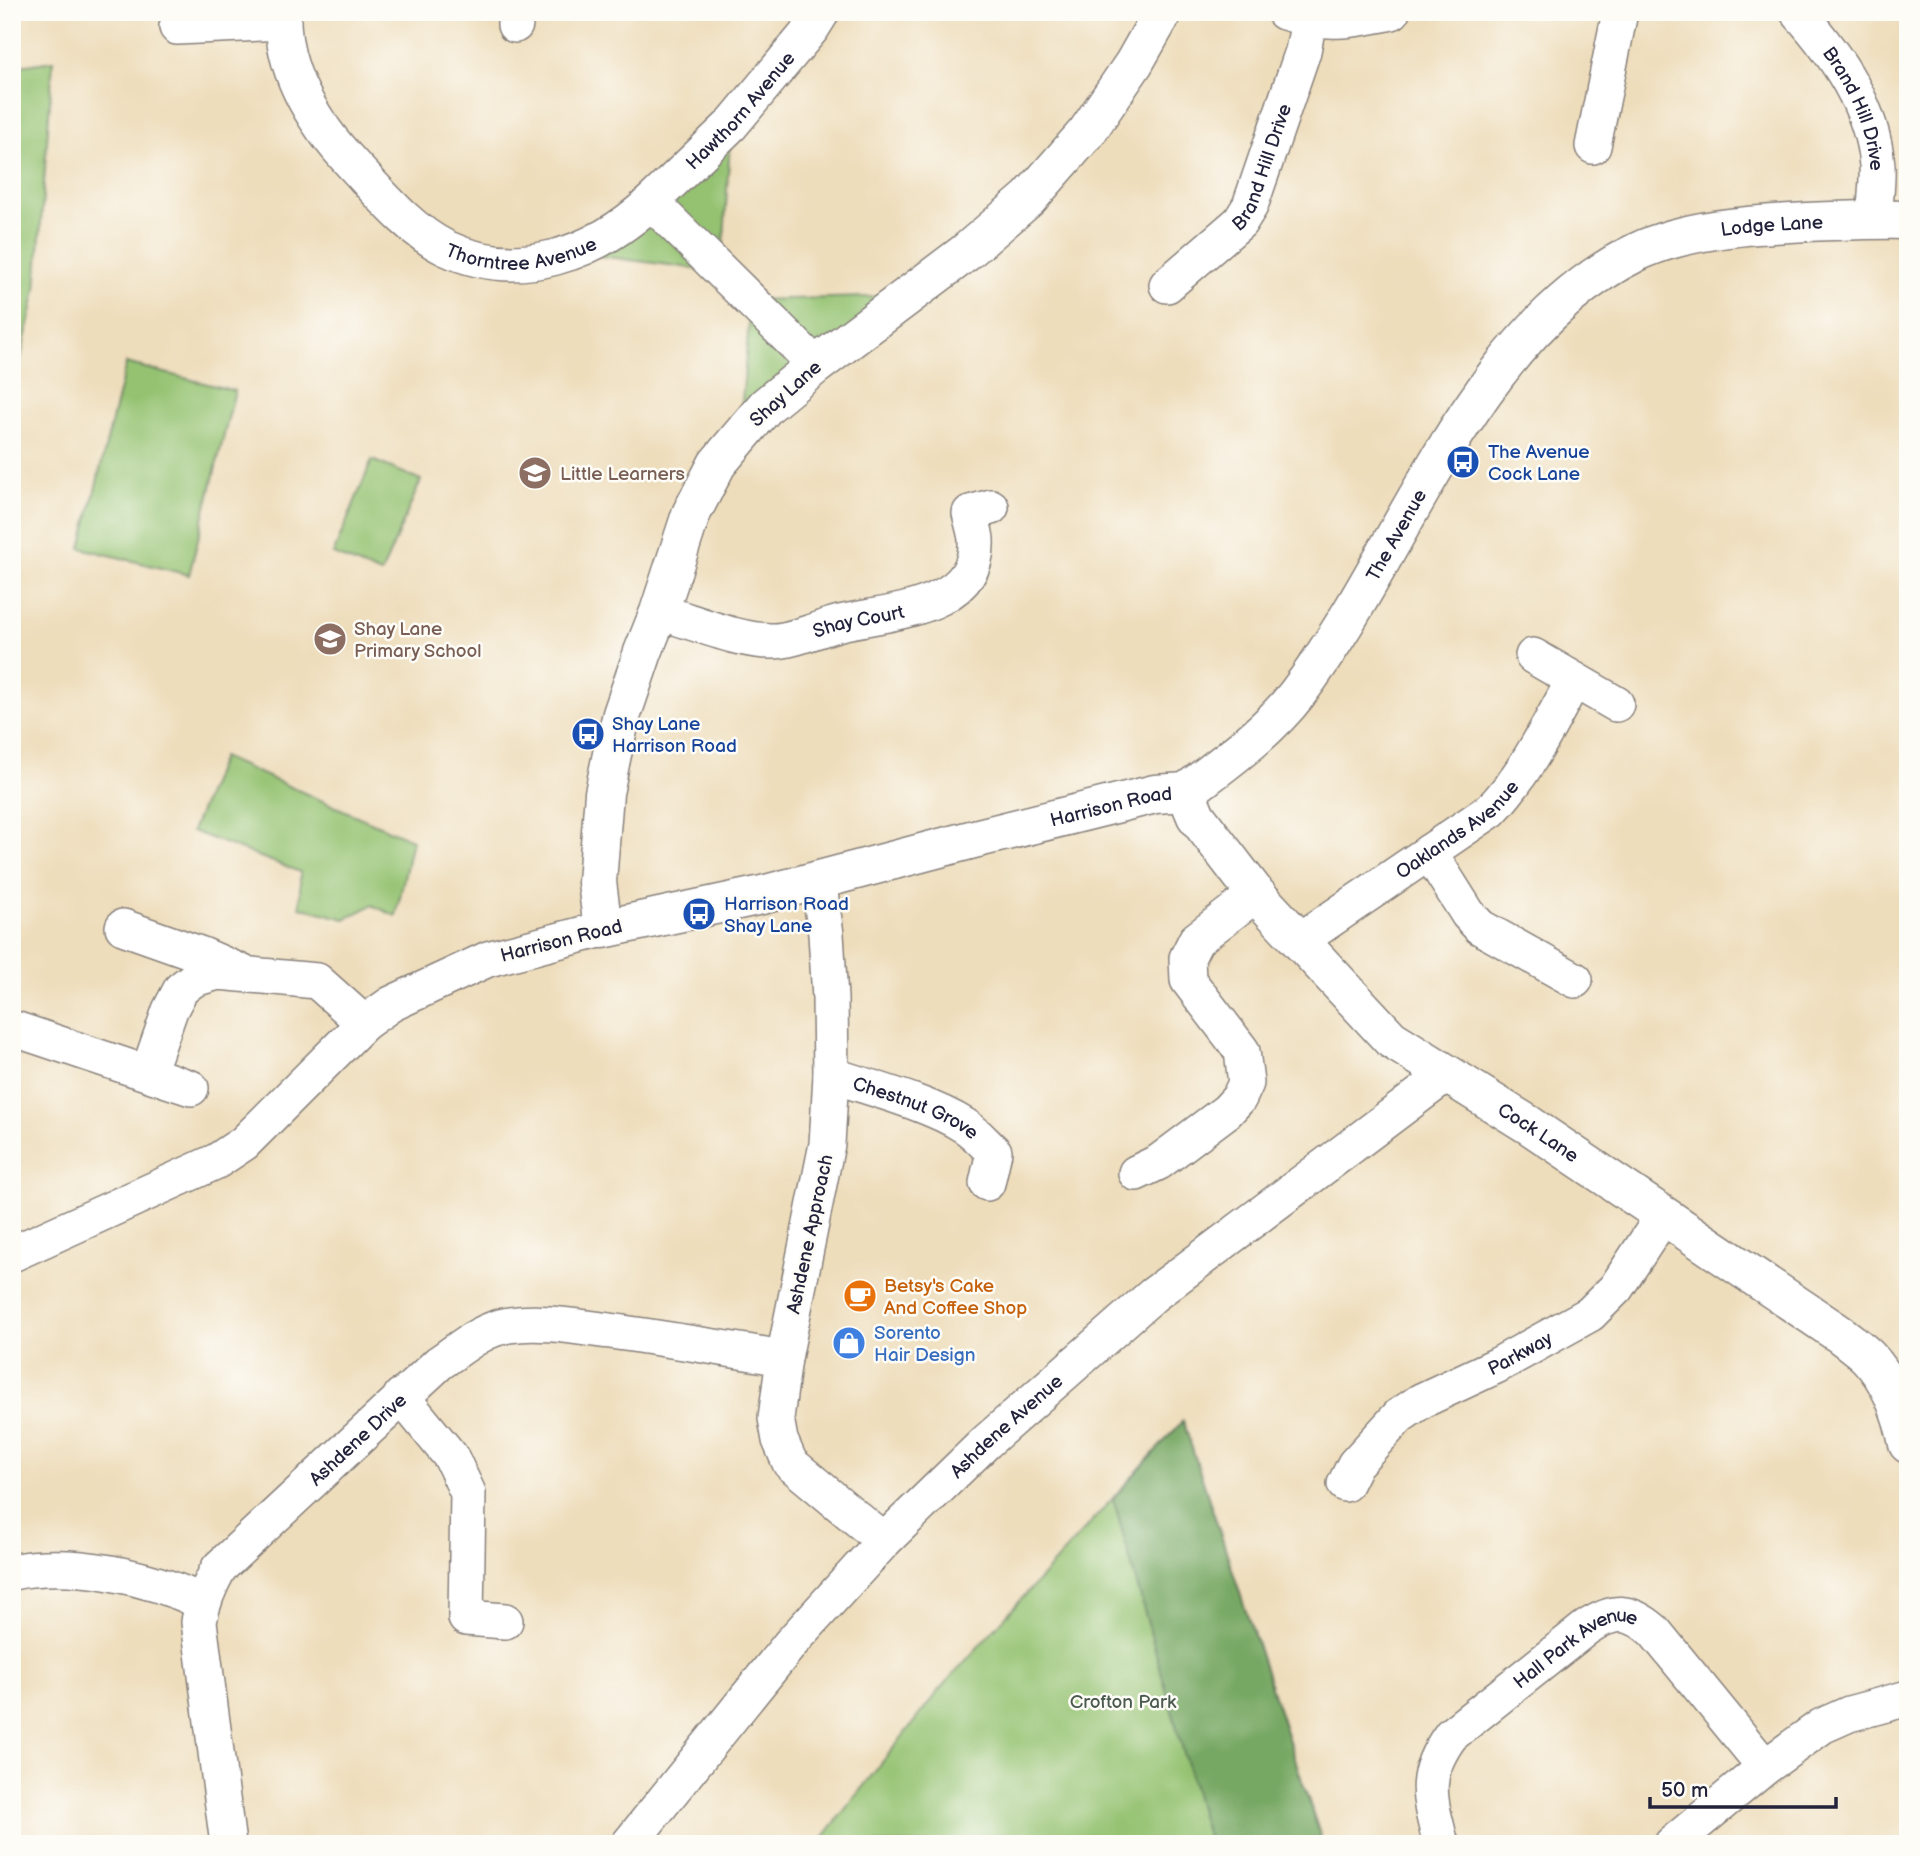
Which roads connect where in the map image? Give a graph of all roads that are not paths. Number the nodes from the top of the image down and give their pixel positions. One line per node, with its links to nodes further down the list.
1 (822, 12): 10 (street, Hawthorn Avenue)
2 (1163, 12): 14 (main road, Shay Lane)
3 (1392, 12): 6 (street, Brand Hill Drive)
4 (1620, 12): 9 (street)
5 (1798, 12): 11 (street, Brand Hill Drive)
6 (1296, 16): 13 (street, Brand Hill Drive)
7 (283, 17): 8 (street); 10 (street, Thorntree Avenue)
8 (177, 27)
9 (1588, 130)
10 (651, 202): 14 (street)
11 (1891, 220): 12 (main road, Lodge Lane)
12 (1638, 252): 20 (main road, The Avenue)
13 (1169, 287)
14 (816, 365): 16 (main road, Shay Lane)
15 (991, 508): 16 (street, Shay Court)
16 (659, 612): 25 (main road, Shay Lane)
17 (1533, 656): 18 (street)
18 (1574, 680): 19 (street); 21 (street, Oaklands Avenue)
19 (1616, 704)
20 (1186, 792): 22 (main road, Harrison Road); 23 (main road, Cock Lane)
21 (1429, 852): 26 (street, Oaklands Avenue); 28 (street)
22 (818, 879): 25 (main road, Harrison Road); 32 (street, Ashdene Approach)
23 (1256, 894): 26 (main road, Cock Lane); 36 (street)
24 (124, 927): 27 (street)
25 (603, 929): 29 (street, Harrison Road)
26 (1299, 941): 33 (main road, Cock Lane)
27 (241, 972): 29 (street); 31 (street)
28 (1575, 981)
29 (364, 1023): 38 (street, Harrison Road)
30 (15, 1029): 31 (street)
31 (148, 1073): 34 (street)
32 (831, 1075): 35 (street, Chestnut Grove); 39 (street, Ashdene Approach)
33 (1446, 1076): 37 (main road, Cock Lane); 43 (street, Ashdene Avenue)
34 (191, 1088)
35 (999, 1157)
36 (1146, 1158)
37 (1663, 1216): 41 (main road, Cock Lane); 42 (street, Parkway)
38 (12, 1254)
39 (784, 1357): 40 (street, Ashdene Drive); 43 (street, Ashdene Approach)
40 (401, 1396): 45 (street, Ashdene Drive); 46 (street)
41 (1908, 1444)
42 (1343, 1466)
43 (884, 1541): 50 (street, Ashdene Avenue)
44 (12, 1572): 45 (street)
45 (202, 1602): 49 (street, Ashdene Drive)
46 (505, 1621)
47 (1908, 1698): 48 (street)
48 (1765, 1767): 51 (street, Hall Park Avenue); 52 (street)
49 (228, 1844)
50 (629, 1844)
51 (1441, 1844)
52 (1672, 1844)

